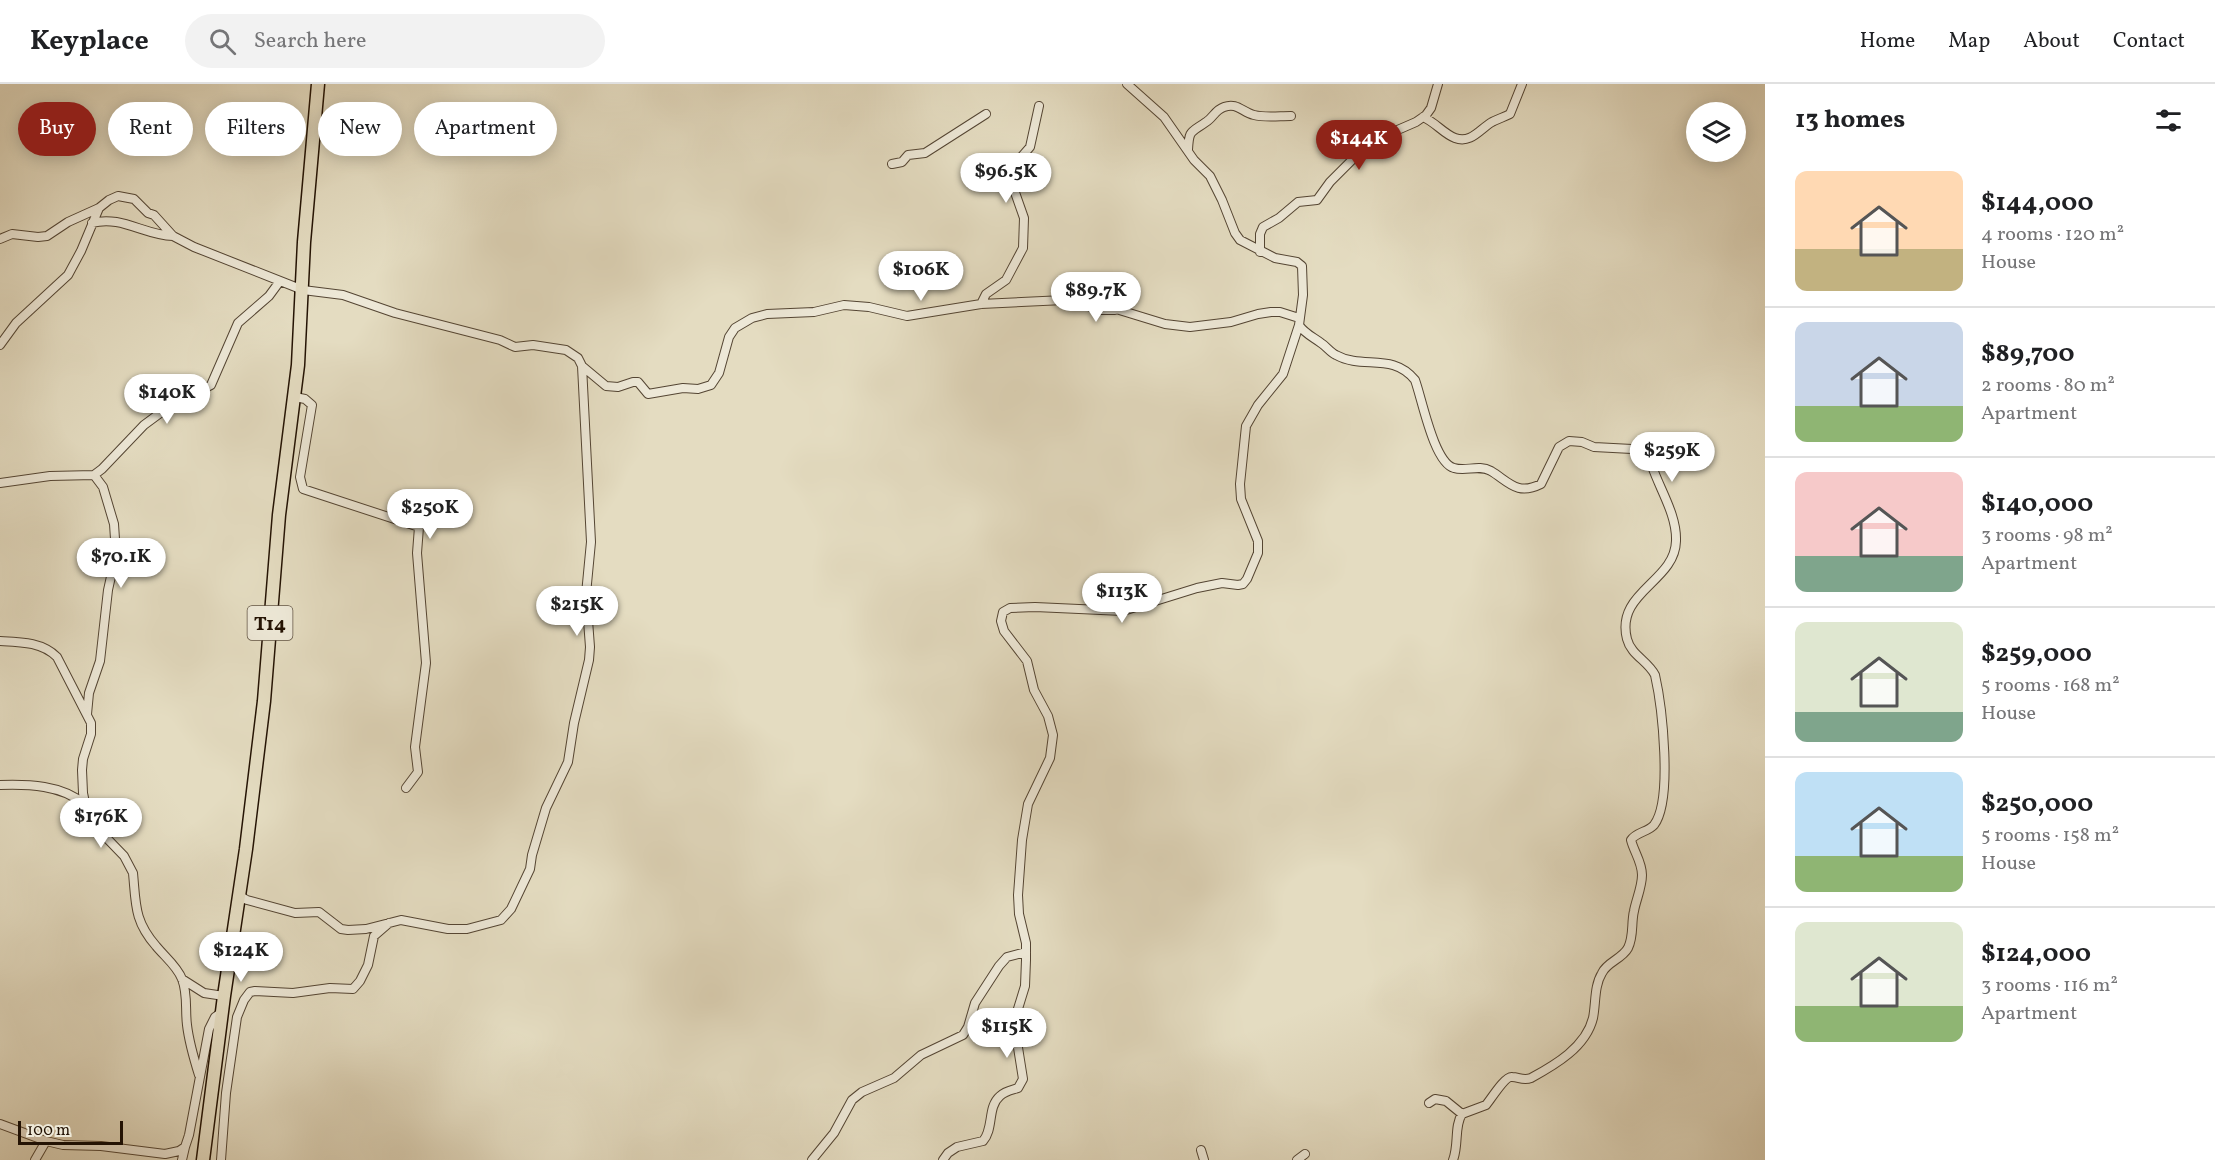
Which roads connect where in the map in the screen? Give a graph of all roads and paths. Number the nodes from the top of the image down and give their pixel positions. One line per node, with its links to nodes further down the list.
1 (318, 84): 19 (highway, T14)
2 (1127, 84): 9 (street)
3 (1438, 84): 8 (street)
4 (1522, 84): 8 (street)
5 (1040, 106): 20 (street)
6 (986, 114): 12 (street)
7 (1291, 117): 10 (street)
8 (1423, 117): 17 (street)
9 (1171, 125): 10 (street); 11 (street)
10 (1190, 134): 11 (street)
11 (1187, 151): 17 (street)
12 (892, 164)
13 (99, 208): 14 (street); 15 (street); 16 (street)
14 (92, 223): 15 (street); 22 (street)
15 (173, 236): 18 (street)
16 (0, 239)
17 (1260, 252): 21 (street)
18 (280, 281): 19 (street); 25 (street)
19 (303, 290): 23 (street); 24 (highway, T14)
20 (981, 304): 21 (street); 23 (street)
21 (1299, 322): 34 (street); 40 (street)
22 (0, 345)
23 (582, 366): 33 (street)
24 (295, 397): 30 (street); 32 (highway, T14)
25 (94, 475): 26 (street); 28 (street)
26 (0, 483)
27 (0, 641): 28 (street)
28 (87, 716): 31 (street)
29 (0, 785): 31 (street)
30 (406, 788)
31 (84, 804): 35 (street)
32 (238, 895): 33 (street); 36 (highway, T14)
33 (390, 922): 51 (street)
34 (1026, 952): 52 (street); 53 (street)
35 (182, 979): 36 (street); 38 (street)
36 (224, 996): 37 (highway, T14)
37 (222, 1012): 38 (street); 50 (highway, T14)
38 (199, 1075): 43 (street)
39 (1429, 1103): 40 (street)
40 (1462, 1114): 56 (street)
41 (0, 1124): 42 (street)
42 (46, 1141): 45 (street); 47 (street)
43 (185, 1147): 45 (street); 49 (street)
44 (1201, 1150): 54 (street)
45 (165, 1154): 48 (street)
46 (1305, 1154): 55 (street)
47 (35, 1160)
48 (175, 1160)
49 (182, 1160)
50 (203, 1160)
51 (221, 1160)
52 (812, 1160)
53 (943, 1160)
54 (1204, 1160)
55 (1297, 1160)
56 (1453, 1160)

